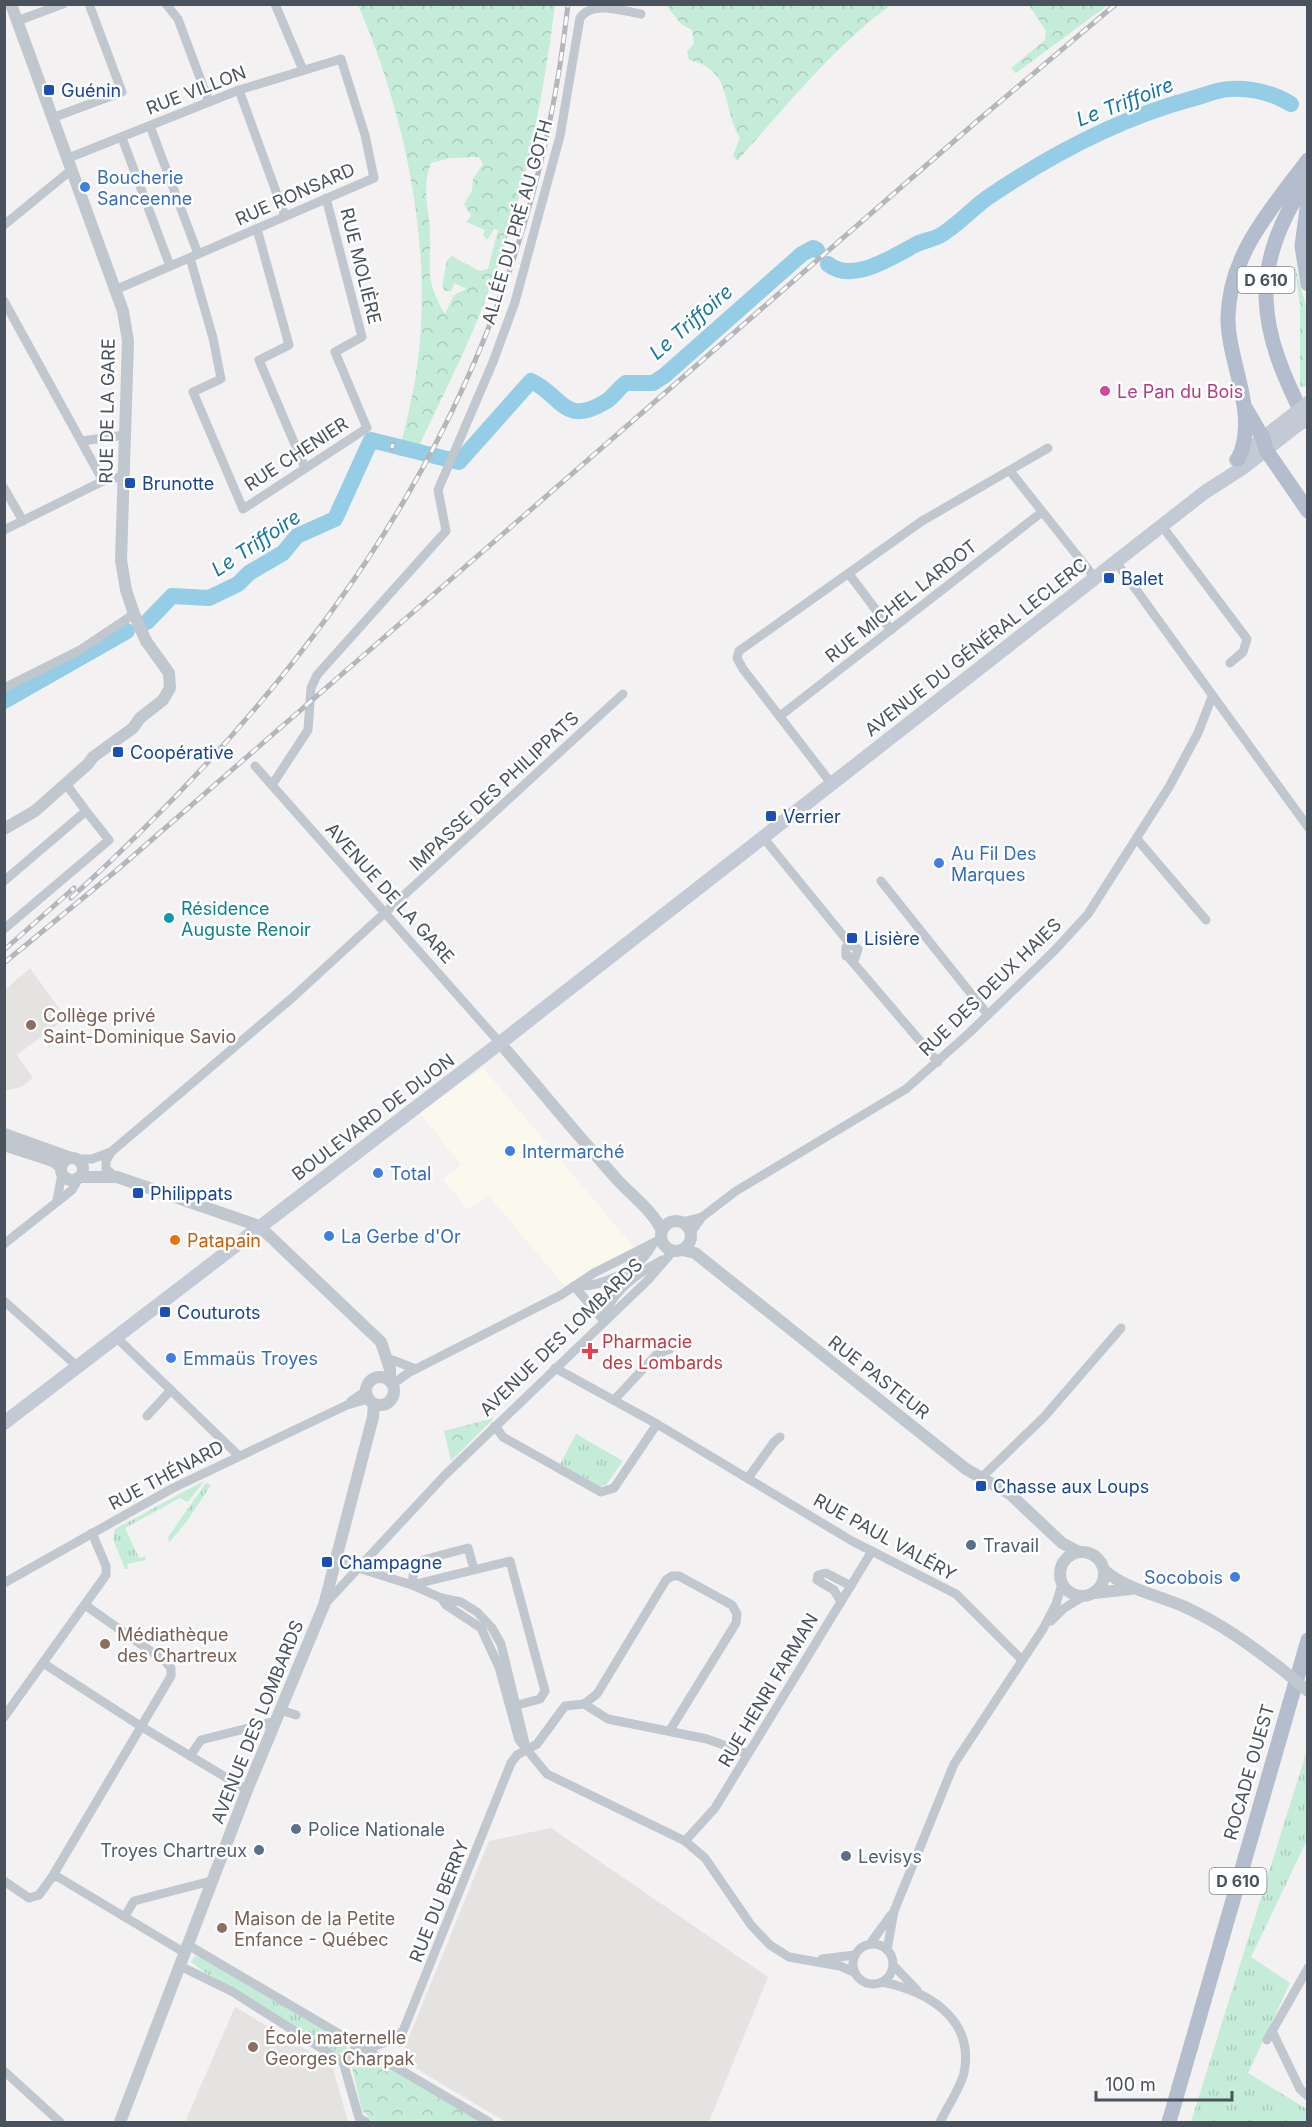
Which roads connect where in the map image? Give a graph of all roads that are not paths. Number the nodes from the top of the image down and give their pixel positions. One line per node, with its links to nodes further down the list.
1 (11, 4): 7 (street, RUE DE LA GARE)
2 (63, 4): 7 (street)
3 (89, 4): 12 (street)
4 (166, 4): 11 (street)
5 (275, 4): 9 (street)
6 (641, 14): 63 (street, ALLÉE DU PRÉ AU GOTH)
7 (17, 21): 12 (street, RUE DE LA GARE)
8 (341, 58): 9 (street, RUE VILLON); 19 (street, RUE RONSARD)
9 (303, 70): 10 (street, RUE VILLON)
10 (239, 90): 11 (street, RUE VILLON); 21 (street)
11 (208, 102): 13 (street, RUE VILLON)
12 (52, 118): 15 (street, RUE DE LA GARE)
13 (150, 126): 14 (street, RUE VILLON); 24 (street)
14 (122, 138): 15 (street, RUE VILLON); 25 (street)
15 (66, 159): 17 (street, RUE DE LA GARE)
16 (1308, 160): 30 (main road)
17 (70, 171): 22 (street); 27 (street, RUE DE LA GARE)
18 (1308, 178): 32 (main road, D 610)
19 (326, 198): 21 (street, RUE RONSARD); 33 (street, RUE MOLIÈRE)
20 (1308, 201): 26 (main road)
21 (285, 216): 23 (street, RUE RONSARD)
22 (4, 225)
23 (257, 228): 24 (street, RUE RONSARD); 39 (street)
24 (194, 256): 25 (street, RUE RONSARD); 39 (street, RUE CHENIER)
25 (170, 266): 27 (street, RUE RONSARD)
26 (1308, 284)
27 (115, 290): 34 (street, RUE DE LA GARE)
28 (4, 300): 36 (street)
29 (1308, 403): 35 (main road, AVENUE DU GÉNÉRAL LECLERC, bridge)
30 (1244, 405): 35 (main road); 38 (main road)
31 (1308, 417): 35 (main road, AVENUE DU GÉNÉRAL LECLERC, bridge)
32 (1308, 425)
33 (367, 428): 39 (street, RUE CHENIER)
34 (125, 435): 36 (street); 41 (street, RUE DE LA GARE)
35 (1273, 439): 38 (main road, AVENUE DU GÉNÉRAL LECLERC); 43 (main road, AVENUE DU GÉNÉRAL LECLERC); 45 (main road)
36 (82, 441): 42 (street)
37 (1048, 448): 40 (street)
38 (1238, 459): 43 (main road, AVENUE DU GÉNÉRAL LECLERC)
39 (304, 468)
40 (1010, 471): 46 (street); 51 (street)
41 (123, 476): 42 (street); 53 (street, RUE DE LA GARE)
42 (103, 481): 47 (street)
43 (1213, 486): 48 (main road, AVENUE DU GÉNÉRAL LECLERC)
44 (4, 488): 47 (street)
45 (1308, 511)
46 (1042, 512): 52 (street); 54 (street, RUE MICHEL LARDOT)
47 (23, 521): 49 (street)
48 (1162, 526): 50 (main road, AVENUE DU GÉNÉRAL LECLERC); 55 (street)
49 (4, 530)
50 (1116, 562): 52 (main road, AVENUE DU GÉNÉRAL LECLERC); 58 (street)
51 (849, 574): 54 (street); 59 (street)
52 (1095, 578): 61 (main road, AVENUE DU GÉNÉRAL LECLERC)
53 (134, 614): 56 (street); 62 (street, RUE DE LA GARE)
54 (891, 630): 59 (street, RUE MICHEL LARDOT)
55 (1230, 663)
56 (4, 688)
57 (623, 694): 73 (street, IMPASSE DES PHILIPPATS)
58 (1212, 697): 66 (street); 70 (street, RUE DES DEUX HAIES)
59 (780, 716): 61 (street)
60 (255, 766): 63 (street, AVENUE DE LA GARE)
61 (831, 783): 69 (main road, AVENUE DU GÉNÉRAL LECLERC)
62 (66, 784): 64 (street); 65 (street)
63 (272, 785): 73 (street, AVENUE DE LA GARE)
64 (35, 811): 67 (street); 68 (street)
65 (86, 811): 71 (street); 75 (street)
66 (1308, 827)
67 (4, 829)
68 (4, 836)
69 (762, 836): 77 (main road, BOULEVARD DE DIJON); 78 (street)
70 (1137, 839): 74 (street); 76 (street, RUE DES DEUX HAIES)
71 (4, 881)
72 (881, 881): 76 (street)
73 (386, 912): 77 (street, AVENUE DE LA GARE); 81 (street, IMPASSE DES PHILIPPATS)
74 (1206, 920)
75 (4, 929)
76 (988, 1015): 78 (street, RUE DES DEUX HAIES)
77 (500, 1042): 87 (main road, BOULEVARD DE DIJON); 88 (street)
78 (938, 1062): 86 (street, RUE DES DEUX HAIES)
79 (4, 1134): 82 (street)
80 (4, 1144): 83 (street)
81 (111, 1152): 82 (street); 84 (street)
82 (78, 1167): 83 (street); 83 (street); 84 (street); 85 (street)
83 (62, 1170): 85 (street)
84 (114, 1175): 87 (street)
85 (57, 1200): 89 (street)
86 (702, 1217): 88 (street, RUE DES DEUX HAIES); 90 (street, RUE DES DEUX HAIES)
87 (259, 1226): 95 (main road, BOULEVARD DE DIJON); 97 (street)
88 (666, 1231): 90 (street); 90 (street); 91 (street)
89 (6, 1242)
90 (683, 1247): 93 (street, AVENUE DES LOMBARDS); 114 (street, RUE PASTEUR)
91 (574, 1287): 93 (street); 100 (street)
92 (4, 1301): 98 (street)
93 (604, 1321): 99 (street, AVENUE DES LOMBARDS)
94 (1121, 1328): 114 (street)
95 (116, 1337): 98 (main road, BOULEVARD DE DIJON); 102 (street)
96 (670, 1349): 104 (street)
97 (386, 1354): 100 (street); 101 (street)
98 (78, 1367): 108 (main road, BOULEVARD DE DIJON)
99 (555, 1368): 104 (street, RUE PAUL VALÉRY); 110 (street, AVENUE DES LOMBARDS)
100 (416, 1369): 101 (street)
101 (387, 1381): 103 (street); 103 (street, AVENUE DES LOMBARDS)
102 (171, 1390): 106 (street); 112 (street)
103 (373, 1400): 105 (street, RUE THÉNARD); 107 (street, AVENUE DES LOMBARDS)
104 (614, 1401): 109 (street, RUE PAUL VALÉRY)
105 (351, 1404): 107 (street); 112 (street, RUE THÉNARD)
106 (147, 1416)
107 (373, 1417): 119 (street, AVENUE DES LOMBARDS)
108 (4, 1423)
109 (657, 1424): 110 (street); 113 (street, RUE PAUL VALÉRY)
110 (495, 1426): 121 (street, AVENUE DES LOMBARDS)
111 (780, 1437): 113 (street)
112 (238, 1456): 116 (street, RUE THÉNARD)
113 (748, 1478): 117 (street, RUE PAUL VALÉRY)
114 (981, 1478): 115 (street, RUE PASTEUR)
115 (1044, 1526): 118 (street, RUE PASTEUR); 120 (street, RUE PASTEUR)
116 (92, 1533): 124 (street, RUE THÉNARD); 132 (street)
117 (872, 1551): 127 (street, RUE HENRI FARMAN); 136 (street, RUE PAUL VALÉRY)
118 (1079, 1552): 120 (street); 123 (street)
119 (336, 1561): 121 (street); 133 (street, AVENUE DES LOMBARDS)
120 (1061, 1565): 125 (street)
121 (359, 1568): 126 (street); 133 (street, AVENUE DES LOMBARDS)
122 (474, 1569): 126 (street); 126 (street); 140 (street)
123 (1104, 1570): 128 (street); 129 (street)
124 (4, 1583)
125 (1062, 1584): 129 (street); 134 (street)
126 (412, 1585): 130 (street)
127 (851, 1586): 131 (street, RUE HENRI FARMAN); 131 (street)
128 (1136, 1590): 129 (street); 138 (street, bridge)
129 (1089, 1595): 134 (street)
130 (441, 1598): 140 (street); 146 (street)
131 (841, 1602): 147 (street, RUE HENRI FARMAN)
132 (85, 1605): 137 (street); 144 (street)
133 (324, 1605): 142 (street, AVENUE DES LOMBARDS)
134 (1043, 1629): 136 (street)
135 (1308, 1640): 179 (main road, ROCADE OUEST / D 610)
136 (1023, 1660): 154 (street)
137 (43, 1663): 143 (street); 144 (street)
138 (1308, 1691)
139 (584, 1704): 145 (street); 145 (street); 146 (street, RUE DU BERRY)
140 (518, 1705): 146 (street)
141 (296, 1715): 142 (street)
142 (279, 1716): 148 (street); 149 (street, AVENUE DES LOMBARDS)
143 (4, 1717)
144 (142, 1727): 148 (street); 151 (street)
145 (670, 1730): 147 (street)
146 (526, 1749): 150 (street); 170 (street, RUE DU BERRY)
147 (748, 1754): 150 (street, RUE HENRI FARMAN)
148 (190, 1756): 149 (street)
149 (247, 1790): 153 (street, AVENUE DES LOMBARDS)
150 (685, 1841): 160 (street)
151 (52, 1877): 152 (street); 155 (street)
152 (4, 1881)
153 (212, 1881): 155 (street); 157 (street, AVENUE DES LOMBARDS)
154 (894, 1911): 156 (street); 158 (street)
155 (125, 1916): 157 (street)
156 (870, 1944): 158 (street); 159 (street)
157 (186, 1949): 162 (street, AVENUE DES LOMBARDS); 169 (street)
158 (887, 1950): 161 (street)
159 (855, 1955): 160 (street); 164 (street)
160 (814, 1960): 164 (street)
161 (893, 1965): 165 (street); 166 (street)
162 (180, 1966): 171 (street); 176 (street, AVENUE DES LOMBARDS)
163 (1308, 1968): 167 (street)
164 (854, 1972): 165 (street)
165 (882, 1982): 166 (street)
166 (918, 1992): 178 (street)
167 (1272, 2031): 168 (street); 173 (street)
168 (1267, 2040)
169 (357, 2045): 170 (street); 171 (street)
170 (367, 2049): 177 (street)
171 (343, 2062): 174 (street)
172 (4, 2071): 175 (street)
173 (1308, 2096)
174 (361, 2121)
175 (60, 2122)
176 (120, 2122)
177 (489, 2122)
178 (940, 2122)
179 (1169, 2122)

